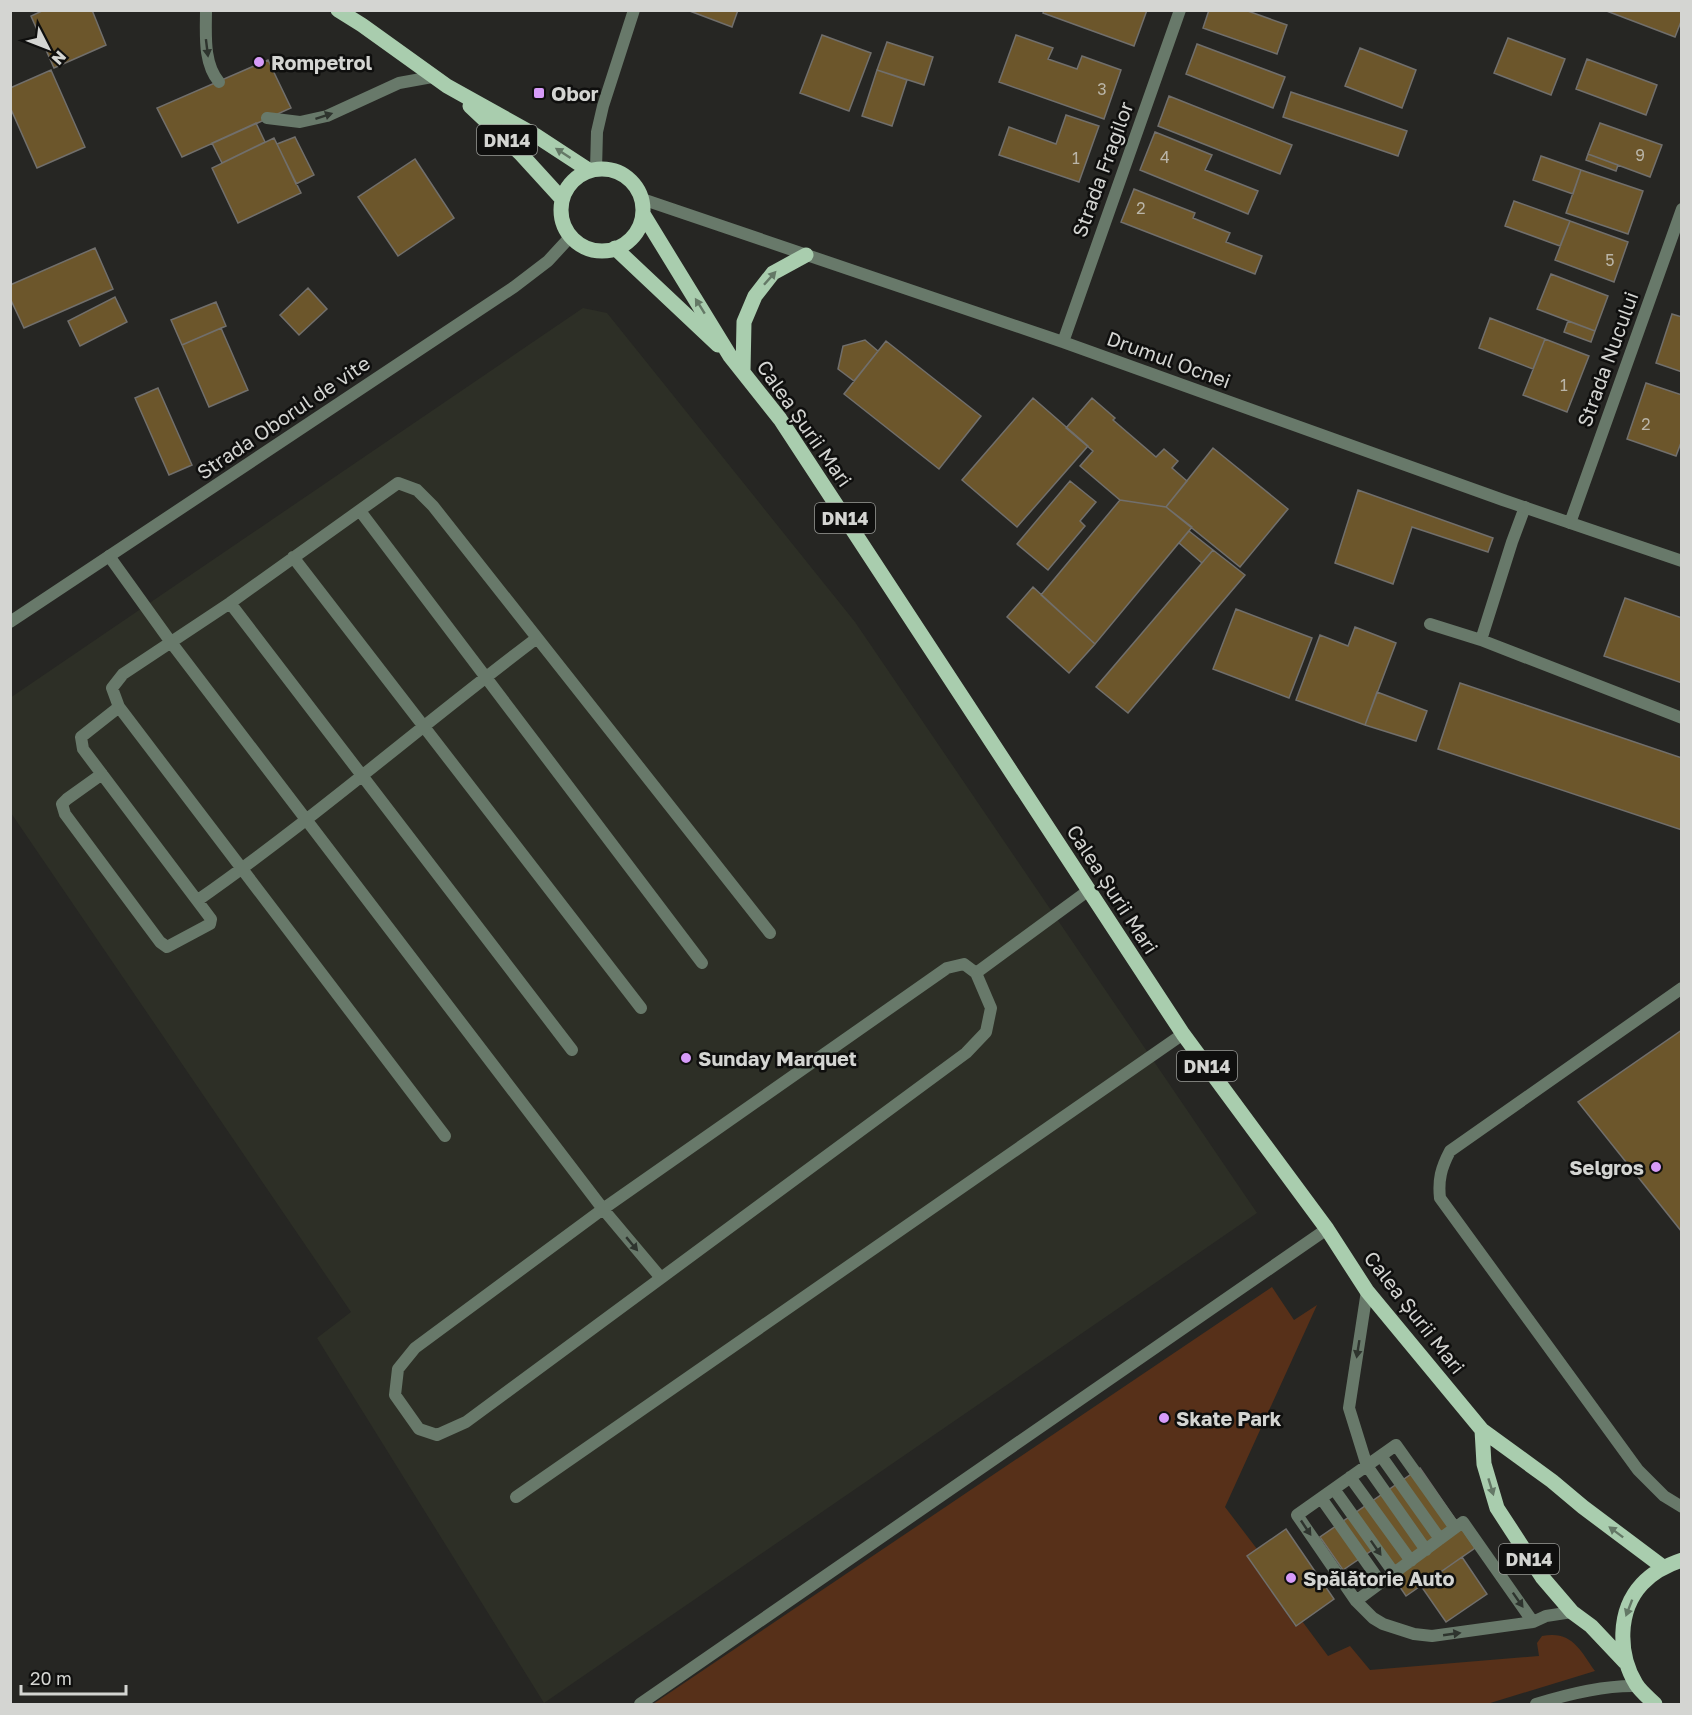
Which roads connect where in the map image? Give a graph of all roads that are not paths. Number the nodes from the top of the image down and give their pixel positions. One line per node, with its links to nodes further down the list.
1 (206, 10): 6 (street, one-way to 6)
2 (338, 10): 5 (main road, Calea Șurii Mari / DN14)
3 (634, 10): 9 (street)
4 (1180, 10): 16 (street, Strada Fragilor)
5 (432, 77): 7 (main road, Calea Șurii Mari / DN14); 8 (street, one-way to 5)
6 (219, 82)
7 (447, 86): 9 (main road, Calea Șurii Mari / DN14, one-way to 7); 10 (main road, Calea Șurii Mari / DN14)
8 (267, 118)
9 (593, 170): 10 (main road); 11 (main road, Calea Șurii Mari / DN14)
10 (562, 199): 13 (main road)
11 (643, 206): 14 (main road); 15 (street, Drumul Ocnei); 17 (main road, Calea Șurii Mari / DN14, one-way to 11)
12 (1682, 209): 21 (street, Strada Nucului)
13 (571, 236): 14 (main road); 22 (street, Strada Oborul de vite)
14 (615, 248): 17 (main road, Calea Șurii Mari / DN14)
15 (806, 255): 16 (street, Drumul Ocnei); 18 (main road, one-way to 15)
16 (1063, 342): 19 (street, Drumul Ocnei)
17 (730, 356): 18 (main road, Calea Șurii Mari / DN14)
18 (743, 371): 39 (main road, Calea Șurii Mari / DN14)
19 (1525, 507): 21 (street, Drumul Ocnei); 29 (street)
20 (360, 510): 23 (street); 28 (street); 31 (street)
21 (1570, 523): 24 (street, Drumul Ocnei)
22 (109, 556): 26 (street, Strada Oborul de vite); 30 (street)
23 (293, 556): 25 (street); 34 (street)
24 (1682, 561)
25 (230, 603): 30 (street); 36 (street)
26 (10, 622)
27 (1430, 624): 29 (street)
28 (537, 638): 31 (street); 41 (street)
29 (1481, 640): 33 (street)
30 (170, 641): 32 (street); 37 (street)
31 (486, 677): 34 (street); 42 (street)
32 (119, 707): 35 (street); 38 (street)
33 (1682, 718)
34 (425, 727): 36 (street); 45 (street)
35 (102, 774): 40 (street); 40 (street)
36 (363, 777): 37 (street); 47 (street)
37 (306, 819): 38 (street); 49 (street)
38 (242, 869): 40 (street); 48 (street)
39 (1089, 890): 43 (street); 46 (main road, Calea Șurii Mari / DN14)
40 (198, 900)
41 (770, 933)
42 (702, 963)
43 (976, 973): 49 (street); 51 (street)
44 (1682, 988): 60 (street)
45 (641, 1008)
46 (1183, 1034): 50 (main road, Calea Șurii Mari / DN14); 58 (street)
47 (573, 1050)
48 (445, 1136)
49 (603, 1209): 51 (street, one-way to 51); 51 (street)
50 (1328, 1229): 52 (main road, Calea Șurii Mari / DN14); 74 (street)
51 (661, 1278)
52 (1367, 1291): 53 (main road, Calea Șurii Mari / DN14); 55 (street, one-way to 55)
53 (1482, 1430): 66 (main road, Calea Șurii Mari / DN14, one-way to 53); 70 (main road, DN14, one-way to 70)
54 (1381, 1456): 55 (street); 61 (street); 62 (street)
55 (1367, 1466): 56 (street); 63 (street)
56 (1350, 1477): 57 (street); 65 (street)
57 (1334, 1489): 59 (street); 67 (street, one-way to 67)
58 (516, 1497)
59 (1321, 1498): 68 (street); 69 (street, one-way to 69)
60 (1682, 1507)
61 (1455, 1528): 62 (street); 71 (street, one-way to 71)
62 (1440, 1539): 63 (street)
63 (1426, 1550): 65 (street)
64 (1682, 1560): 66 (main road)
65 (1411, 1561): 67 (street)
66 (1663, 1567): 72 (main road, one-way to 72)
67 (1394, 1573): 68 (street)
68 (1381, 1583): 69 (street)
69 (1356, 1601): 71 (street, one-way to 71)
70 (1572, 1612): 71 (street); 72 (main road, DN14)
71 (1533, 1622)
72 (1625, 1662): 73 (main road)
73 (1637, 1686): 75 (street); 76 (main road)
74 (640, 1704)
75 (1536, 1704)
76 (1655, 1704)

